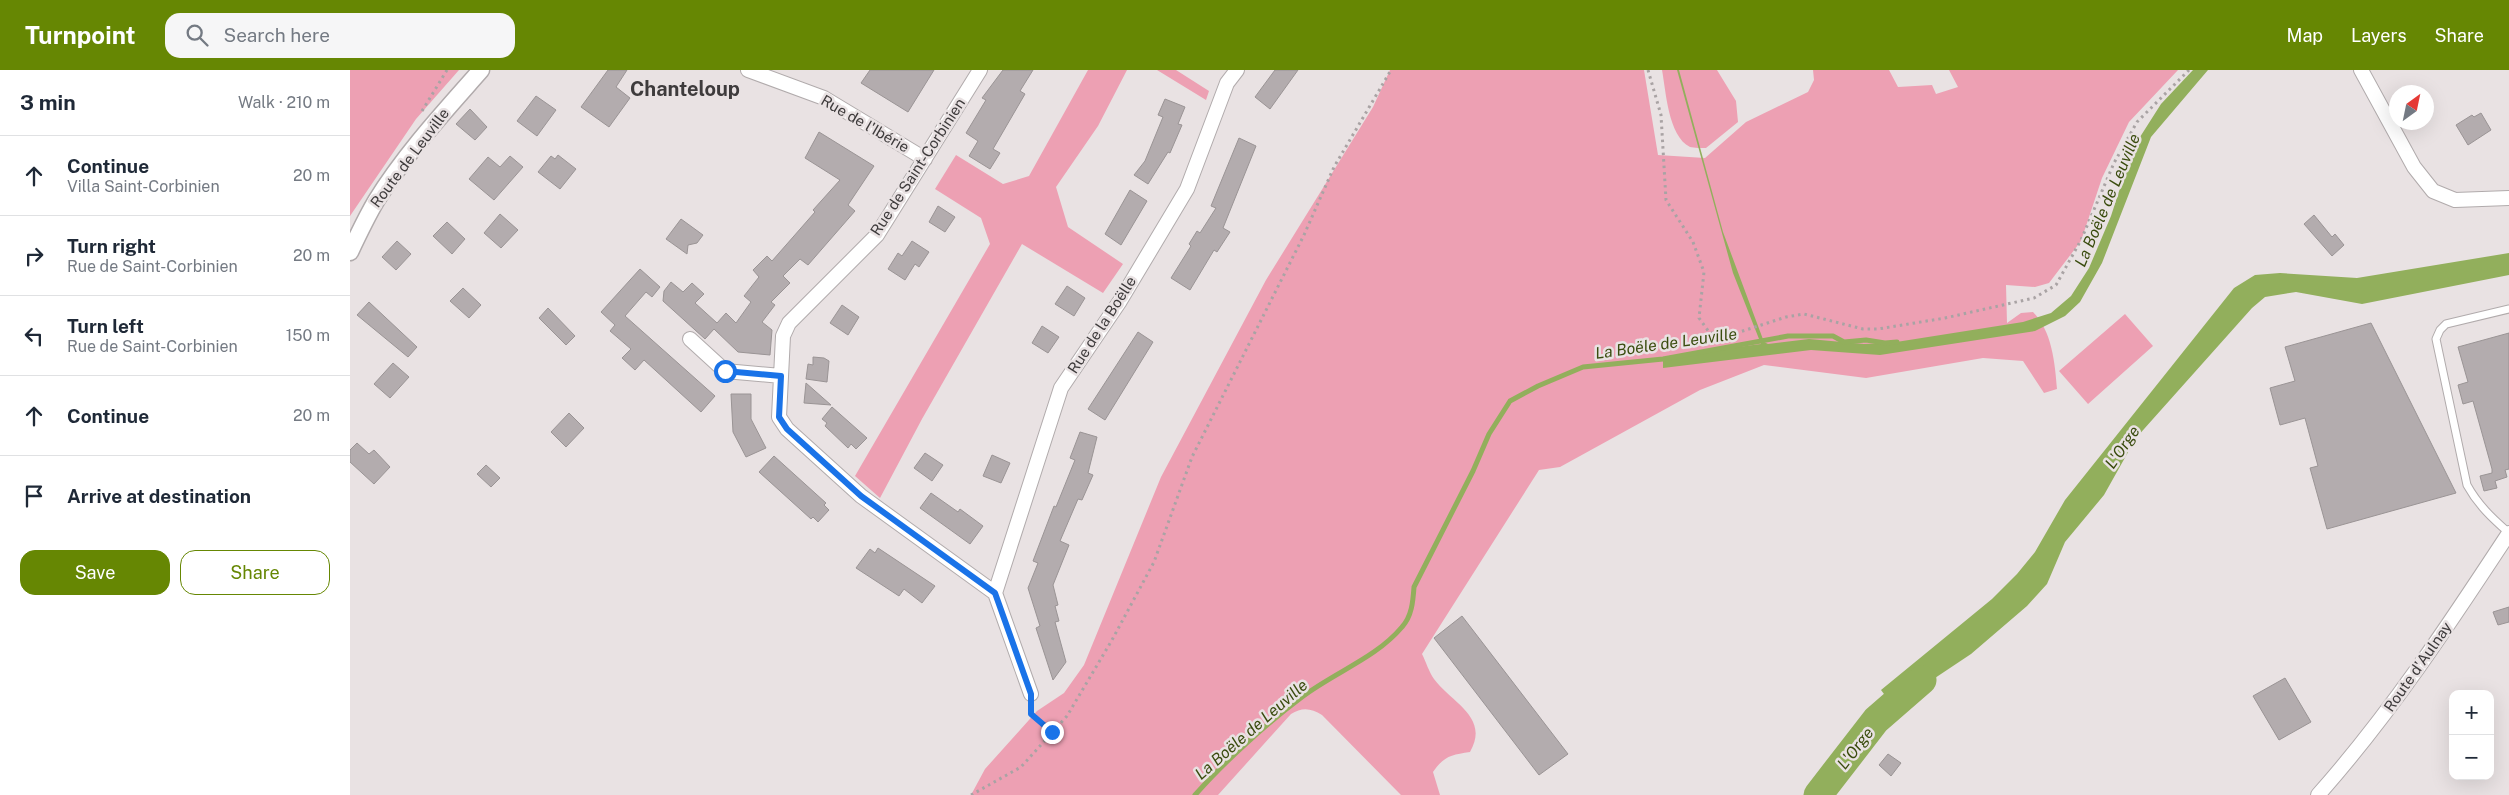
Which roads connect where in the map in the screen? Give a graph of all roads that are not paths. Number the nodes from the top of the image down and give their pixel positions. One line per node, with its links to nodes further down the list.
1 (481, 70): 8 (street, Route de Leuville)
2 (748, 70): 6 (street, Rue de l'Ibérie)
3 (980, 70): 6 (street, Rue de Saint-Corbinien)
4 (1236, 70): 13 (street, Rue de la Boëlle)
5 (2361, 70): 7 (street)
6 (924, 159): 11 (street, Rue de Saint-Corbinien)
7 (2509, 198)
8 (350, 252)
9 (2509, 309): 12 (lane)
10 (690, 339): 11 (street)
11 (781, 376): 13 (street, Rue de Saint-Corbinien)
12 (2509, 533): 15 (street, Route d'Aulnay)
13 (995, 593): 14 (street)
14 (1031, 694)
15 (2318, 795)

